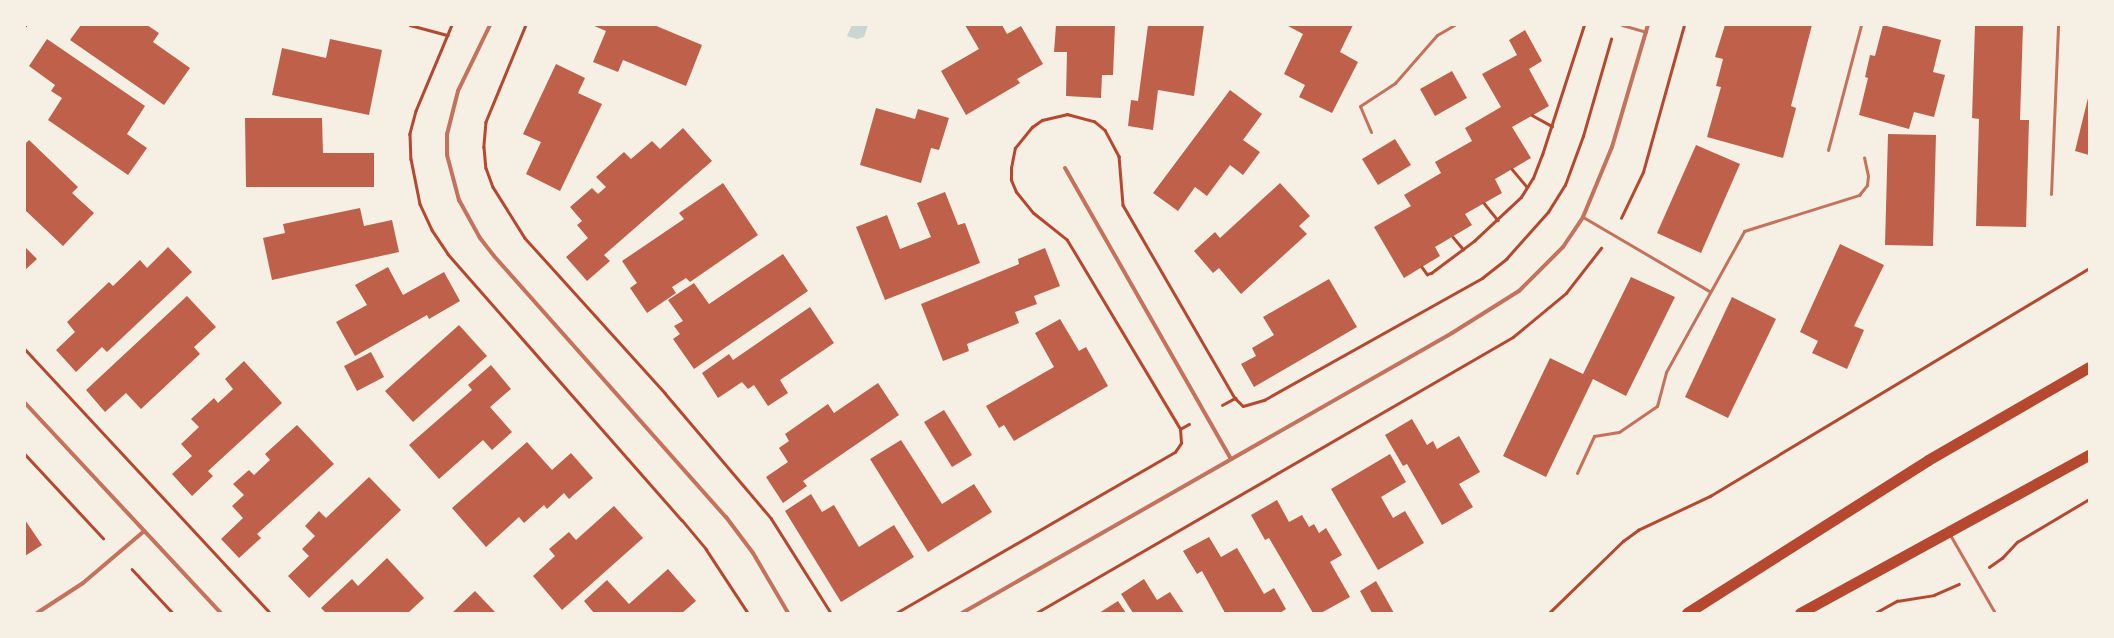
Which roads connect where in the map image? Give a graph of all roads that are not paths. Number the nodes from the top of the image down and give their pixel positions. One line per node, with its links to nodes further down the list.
1 (490, 25): 24 (street)
2 (1454, 25): 8 (lane)
3 (1622, 25): 7 (lane)
4 (1648, 25): 7 (street)
5 (1861, 25): 9 (lane)
6 (2058, 25): 12 (lane)
7 (1646, 32): 13 (street)
8 (1371, 132)
9 (1828, 150)
10 (1864, 157): 14 (lane)
11 (1065, 168): 18 (street)
12 (2051, 194)
13 (1583, 217): 14 (lane); 18 (street)
14 (1709, 291): 19 (lane)
15 (2089, 366): 26 (highway)
16 (25, 403): 20 (street)
17 (2089, 455): 21 (highway)
18 (1231, 459): 25 (street)
19 (1576, 473)
20 (144, 531): 22 (street); 23 (street)
21 (1948, 531): 27 (highway); 28 (lane)
22 (37, 613)
23 (221, 613)
24 (788, 613)
25 (962, 613)
26 (1687, 613)
27 (1800, 613)
28 (1996, 613)

